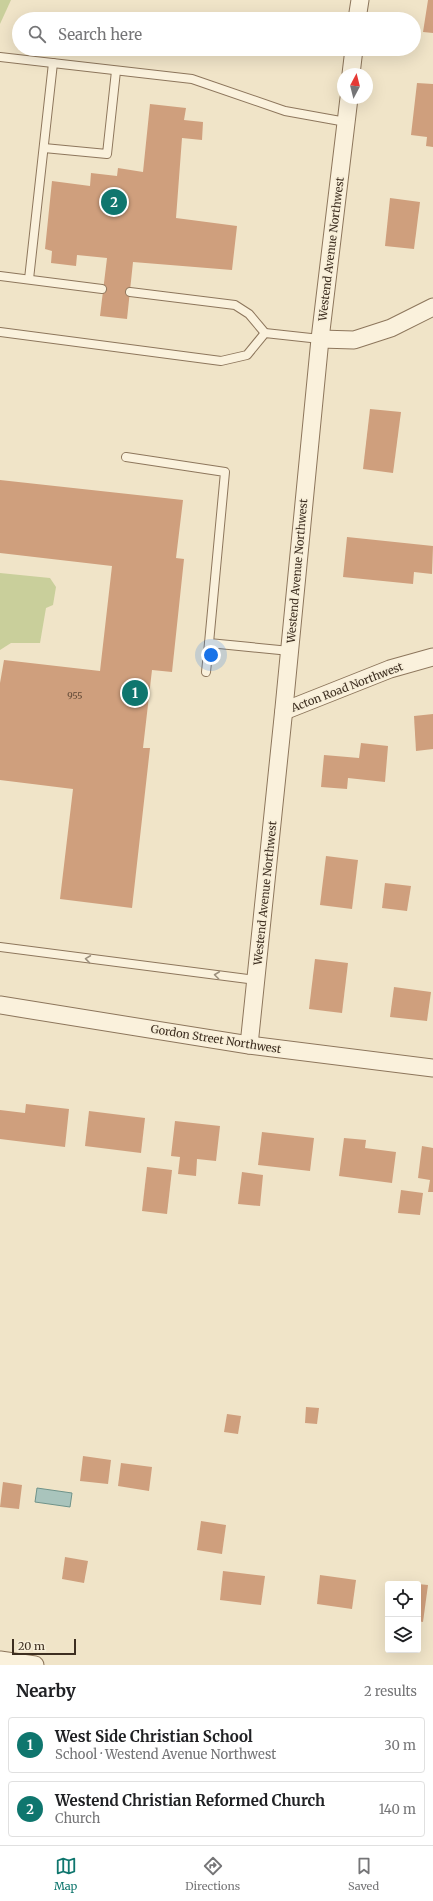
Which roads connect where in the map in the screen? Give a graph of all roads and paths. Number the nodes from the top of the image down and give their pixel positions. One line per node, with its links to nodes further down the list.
1 (360, 0): 2 (street)
2 (358, 12)
3 (353, 56): 6 (street)
4 (0, 57): 5 (lane)
5 (53, 63): 7 (lane); 10 (lane)
6 (352, 68)
7 (116, 71): 9 (lane); 10 (lane)
8 (348, 104): 9 (street, Westend Avenue Northwest)
9 (346, 122): 18 (street, Westend Avenue Northwest)
10 (44, 148): 12 (lane)
11 (0, 276): 12 (lane)
12 (28, 279): 13 (lane)
13 (102, 289)
14 (130, 292): 17 (lane)
15 (433, 308): 18 (street)
16 (0, 332): 17 (lane)
17 (265, 333): 18 (lane)
18 (320, 339): 21 (street, Westend Avenue Northwest)
19 (126, 458): 20 (lane)
20 (209, 643): 21 (lane); 23 (lane)
21 (290, 651): 24 (street, Westend Avenue Northwest)
22 (433, 657): 24 (street, Acton Road Northwest)
23 (206, 672)
24 (284, 711): 26 (street, Westend Avenue Northwest)
25 (0, 947): 26 (lane, one-way to 25)
26 (256, 980): 28 (street, Westend Avenue Northwest)
27 (0, 1005): 28 (street, Gordon Street Northwest)
28 (249, 1045): 29 (street, Gordon Street Northwest)
29 (433, 1068)
30 (0, 1660): 31 (street)
31 (35, 1665)

